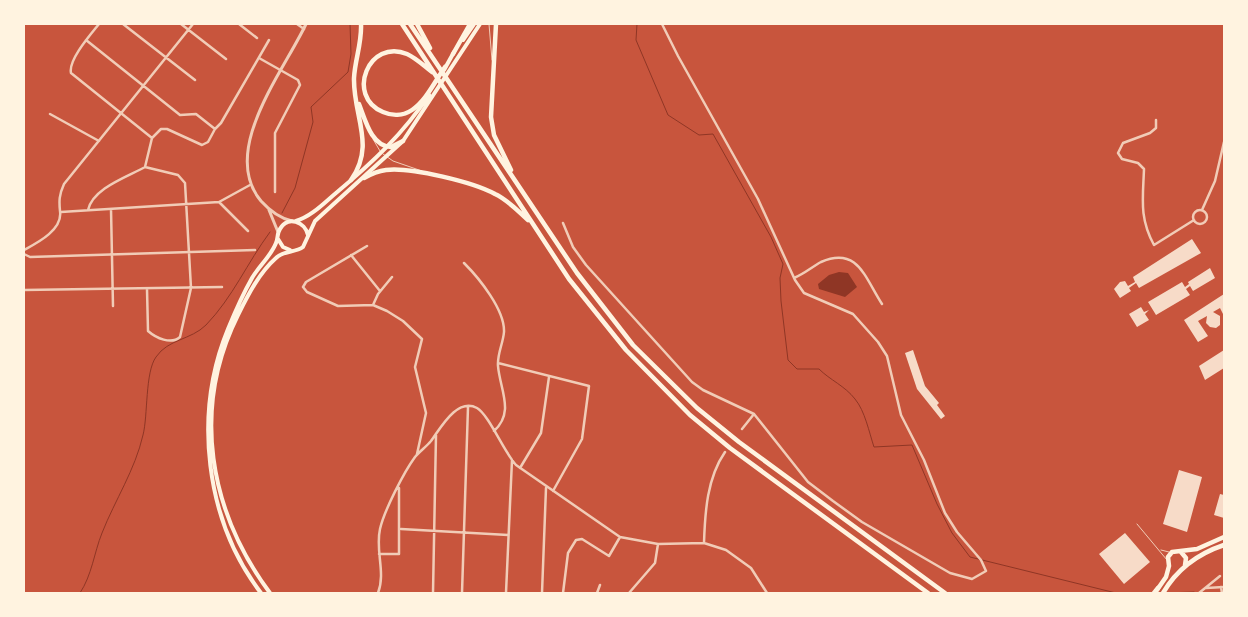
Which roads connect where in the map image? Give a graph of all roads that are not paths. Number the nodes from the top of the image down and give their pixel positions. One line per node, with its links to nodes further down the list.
1 (99, 24): 19 (street)
2 (123, 24): 22 (street)
3 (181, 24): 17 (street)
4 (193, 24): 17 (street)
5 (239, 24): 18 (street)
6 (297, 24): 16 (street)
7 (306, 24): 16 (street)
8 (361, 24): 33 (main road)
9 (402, 24): 28 (main road)
10 (410, 24): 25 (main road)
11 (417, 24): 25 (main road)
12 (475, 24): 21 (main road); 32 (main road)
13 (489, 24): 29 (lane)
14 (496, 24): 29 (main road)
15 (662, 24): 77 (street)
16 (304, 29): 27 (street)
17 (188, 30): 22 (street); 24 (street)
18 (257, 38)
19 (86, 40): 31 (street); 35 (street)
20 (269, 40): 23 (street)
21 (453, 54): 26 (main road)
22 (166, 58): 30 (street); 31 (street)
23 (259, 58): 27 (street); 37 (street)
24 (226, 59)
25 (436, 61): 50 (main road)
26 (445, 68): 32 (main road)
27 (282, 70): 51 (street); 52 (street)
28 (435, 74): 32 (main road); 63 (main road)
29 (493, 76): 50 (main road)
30 (195, 80)
31 (144, 86): 35 (street); 37 (street)
32 (433, 90): 41 (main road); 43 (main road)
33 (355, 95): 38 (main road); 49 (main road)
34 (50, 114): 40 (street)
35 (122, 114): 39 (street); 40 (street)
36 (1156, 120): 60 (street)
37 (215, 129): 39 (street)
38 (372, 134): 43 (main road); 44 (lane)
39 (152, 138): 46 (street)
40 (100, 141): 59 (street)
41 (403, 141): 43 (main road); 45 (main road)
42 (1224, 142): 57 (street)
43 (388, 147): 44 (main road)
44 (382, 153): 45 (lane); 49 (main road)
45 (387, 158): 47 (main road); 48 (lane)
46 (145, 167): 54 (street); 58 (street)
47 (364, 178): 48 (main road); 66 (main road)
48 (450, 179): 63 (main road)
49 (352, 180): 61 (main road)
50 (518, 184): 136 (main road)
51 (250, 185): 53 (street); 56 (street)
52 (275, 192)
53 (219, 202): 54 (street); 64 (street)
54 (186, 204): 55 (street); 71 (street)
55 (111, 209): 58 (street); 73 (street)
56 (269, 210): 61 (street); 65 (street)
57 (1202, 210): 60 (street); 60 (street)
58 (88, 211): 59 (street)
59 (61, 212): 68 (street)
60 (1194, 220)
61 (294, 221): 65 (main road); 66 (main road)
62 (563, 222): 90 (street)
63 (532, 224): 135 (main road)
64 (248, 231)
65 (278, 234): 70 (main road); 124 (main road)
66 (308, 237): 70 (main road)
67 (367, 246): 74 (street)
68 (24, 250)
69 (255, 250): 71 (street)
70 (290, 250): 125 (main road)
71 (189, 252): 73 (street); 79 (street)
72 (24, 254): 73 (street)
73 (111, 254): 82 (street)
74 (351, 255): 83 (street); 85 (street)
75 (464, 263): 87 (street)
76 (392, 277): 83 (street)
77 (794, 278): 84 (street); 90 (street)
78 (222, 287): 79 (street)
79 (191, 288): 80 (street); 80 (street)
80 (147, 289): 82 (street)
81 (24, 290): 82 (street)
82 (112, 290): 86 (street)
83 (380, 291): 85 (street)
84 (882, 304)
85 (373, 305): 95 (street)
86 (113, 306)
87 (498, 363): 88 (street); 92 (street)
88 (549, 377): 97 (street); 100 (street)
89 (468, 407): 92 (street); 93 (street); 104 (street)
90 (754, 414): 91 (street)
91 (742, 429)
92 (494, 432): 96 (street)
93 (436, 434): 95 (street); 103 (street)
94 (725, 452): 108 (street)
95 (416, 455): 98 (street)
96 (512, 460): 97 (street); 105 (street)
97 (520, 468): 99 (street)
98 (399, 487): 102 (street); 114 (street)
99 (546, 488): 100 (street); 130 (street)
100 (552, 491): 106 (street)
101 (1137, 524): 111 (lane)
102 (401, 529): 103 (street); 114 (street)
103 (434, 531): 104 (street); 127 (street)
104 (464, 532): 105 (street); 128 (street)
105 (508, 535): 129 (street)
106 (620, 537): 109 (street); 131 (street)
107 (1224, 537): 113 (main road)
108 (704, 543): 109 (street); 134 (street)
109 (658, 544): 133 (street)
110 (1224, 545): 117 (main road)
111 (1160, 550): 112 (lane); 115 (lane)
112 (1172, 552): 113 (main road); 115 (main road)
113 (1181, 552): 117 (main road)
114 (379, 554): 126 (street)
115 (1167, 560): 116 (main road)
116 (1169, 566): 118 (main road); 123 (main road)
117 (1184, 567): 118 (main road)
118 (1179, 570): 137 (main road)
119 (1220, 576): 122 (street)
120 (600, 585): 132 (street)
121 (1223, 587): 122 (street); 139 (street)
122 (1205, 588): 138 (street)
123 (1156, 592)
124 (260, 593)
125 (270, 593)
126 (378, 593)
127 (433, 593)
128 (462, 593)
129 (506, 593)
130 (542, 593)
131 (563, 593)
132 (597, 593)
133 (629, 593)
134 (767, 593)
135 (928, 593)
136 (945, 593)
137 (1163, 593)
138 (1200, 593)
139 (1222, 593)

